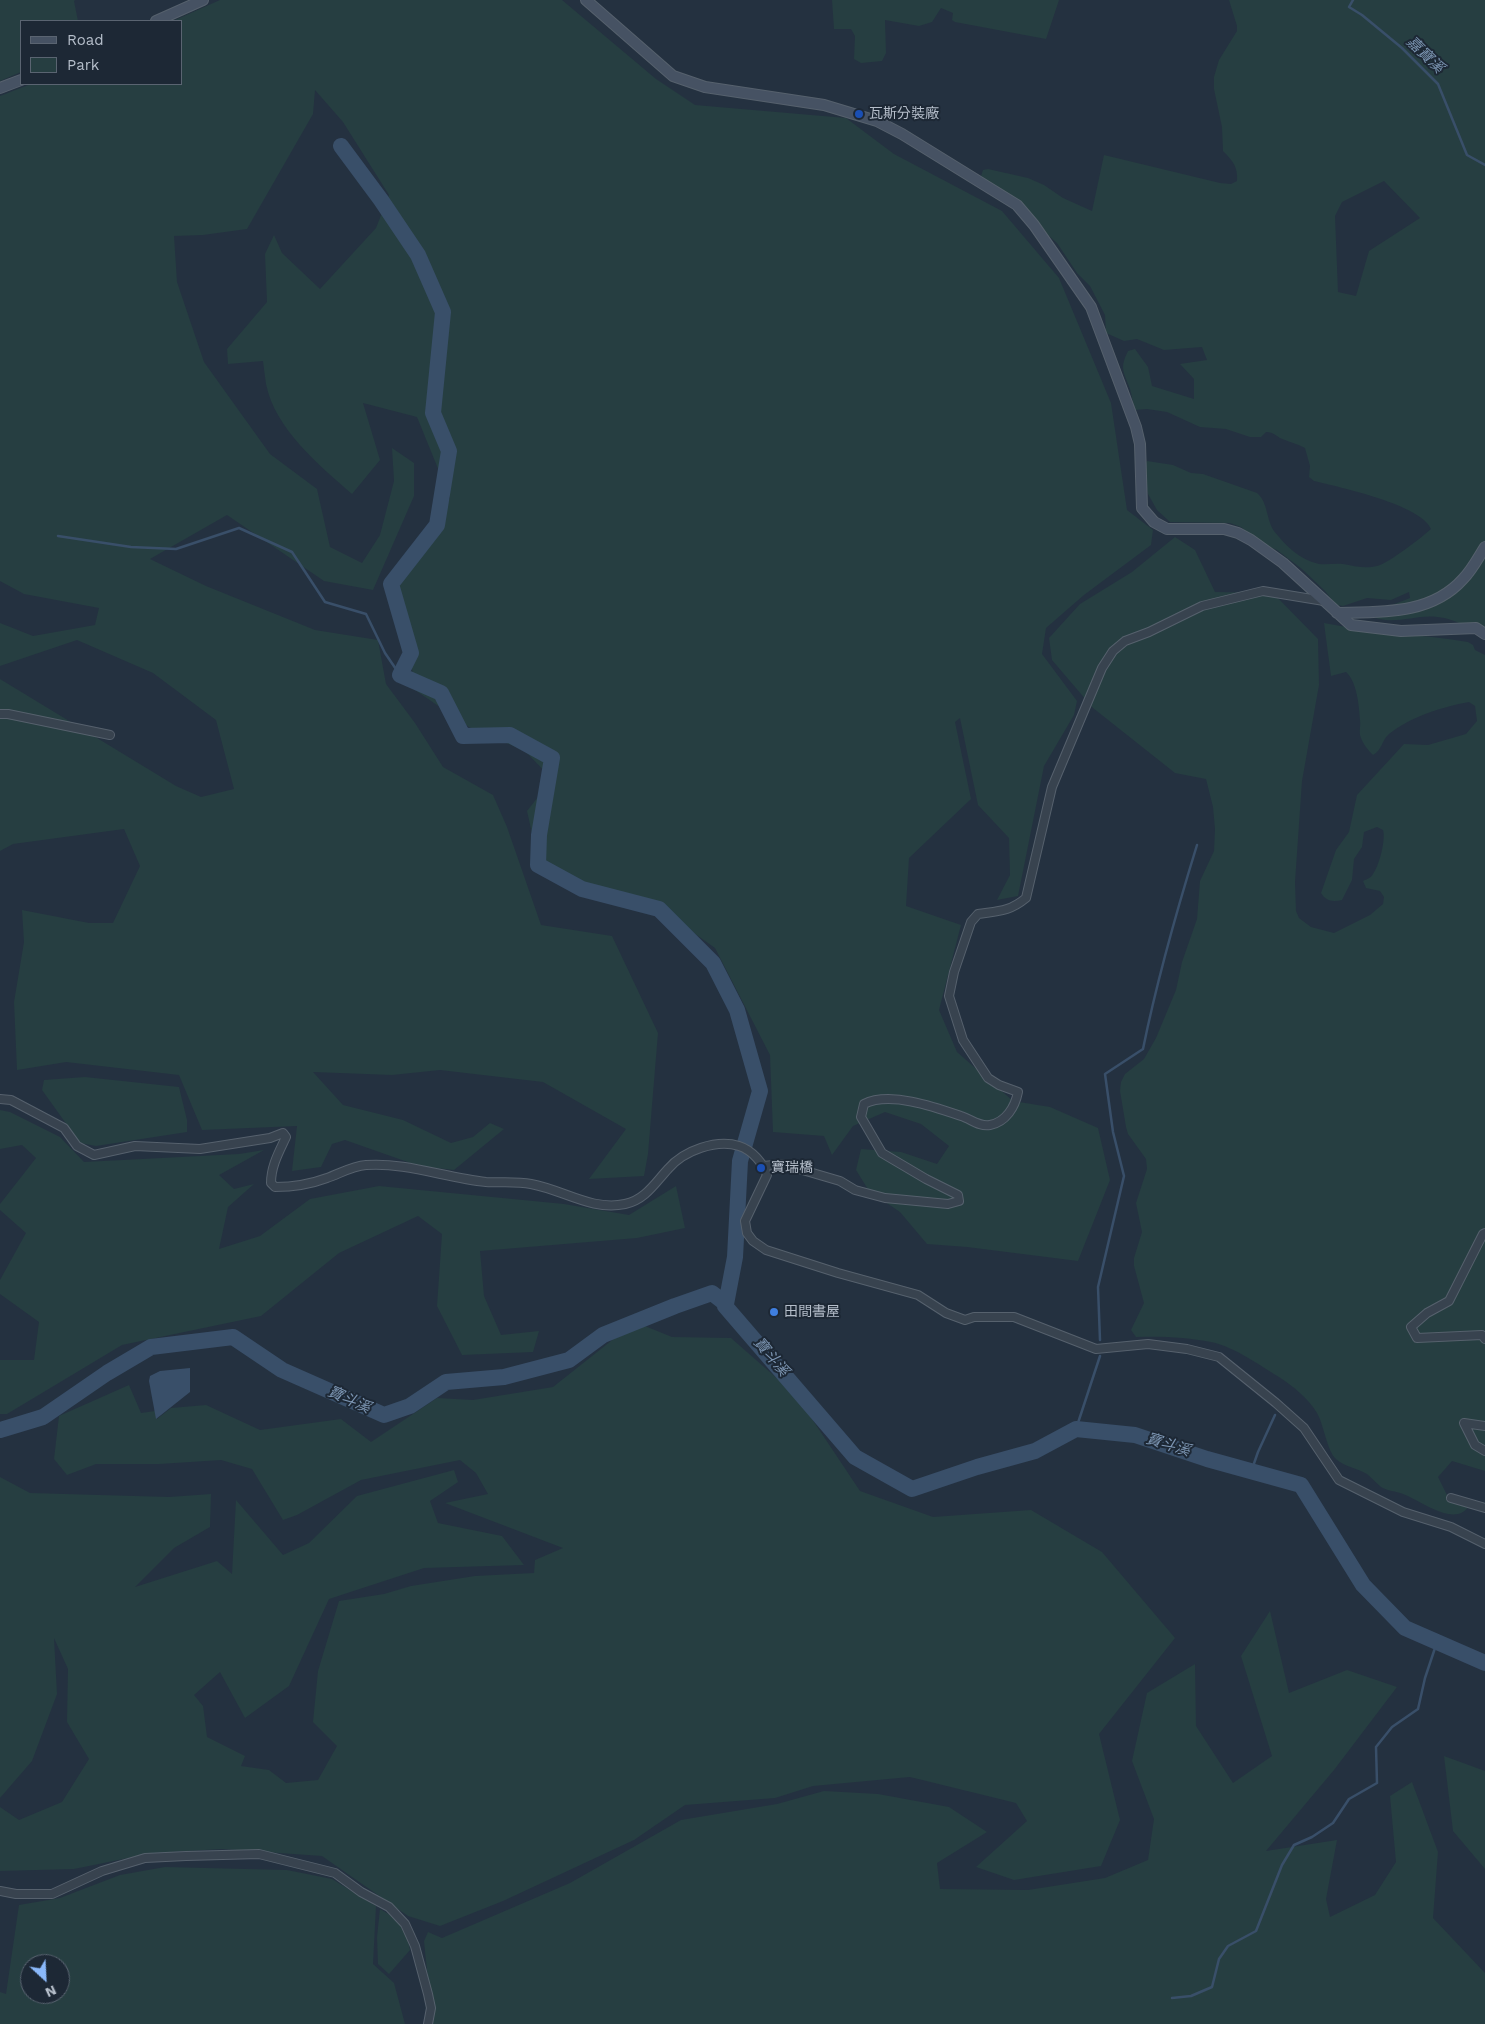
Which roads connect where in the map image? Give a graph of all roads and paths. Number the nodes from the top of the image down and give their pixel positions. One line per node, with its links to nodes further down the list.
1 (203, 0): 3 (street)
2 (586, 0): 7 (street)
3 (158, 20)
4 (20, 80): 5 (street)
5 (0, 88)
6 (1485, 547): 8 (street)
7 (1324, 601): 8 (street); 13 (street)
8 (1337, 613): 9 (street)
9 (1485, 634)
10 (0, 714): 11 (street)
11 (110, 735)
12 (0, 1099): 13 (street)
13 (764, 1166): 20 (street)
14 (1485, 1233): 15 (street)
15 (1485, 1339)
16 (1485, 1426): 17 (street)
17 (1485, 1450)
18 (1451, 1498): 19 (street)
19 (1485, 1508)
20 (1485, 1544)
21 (0, 1891): 22 (street)
22 (428, 2024)

